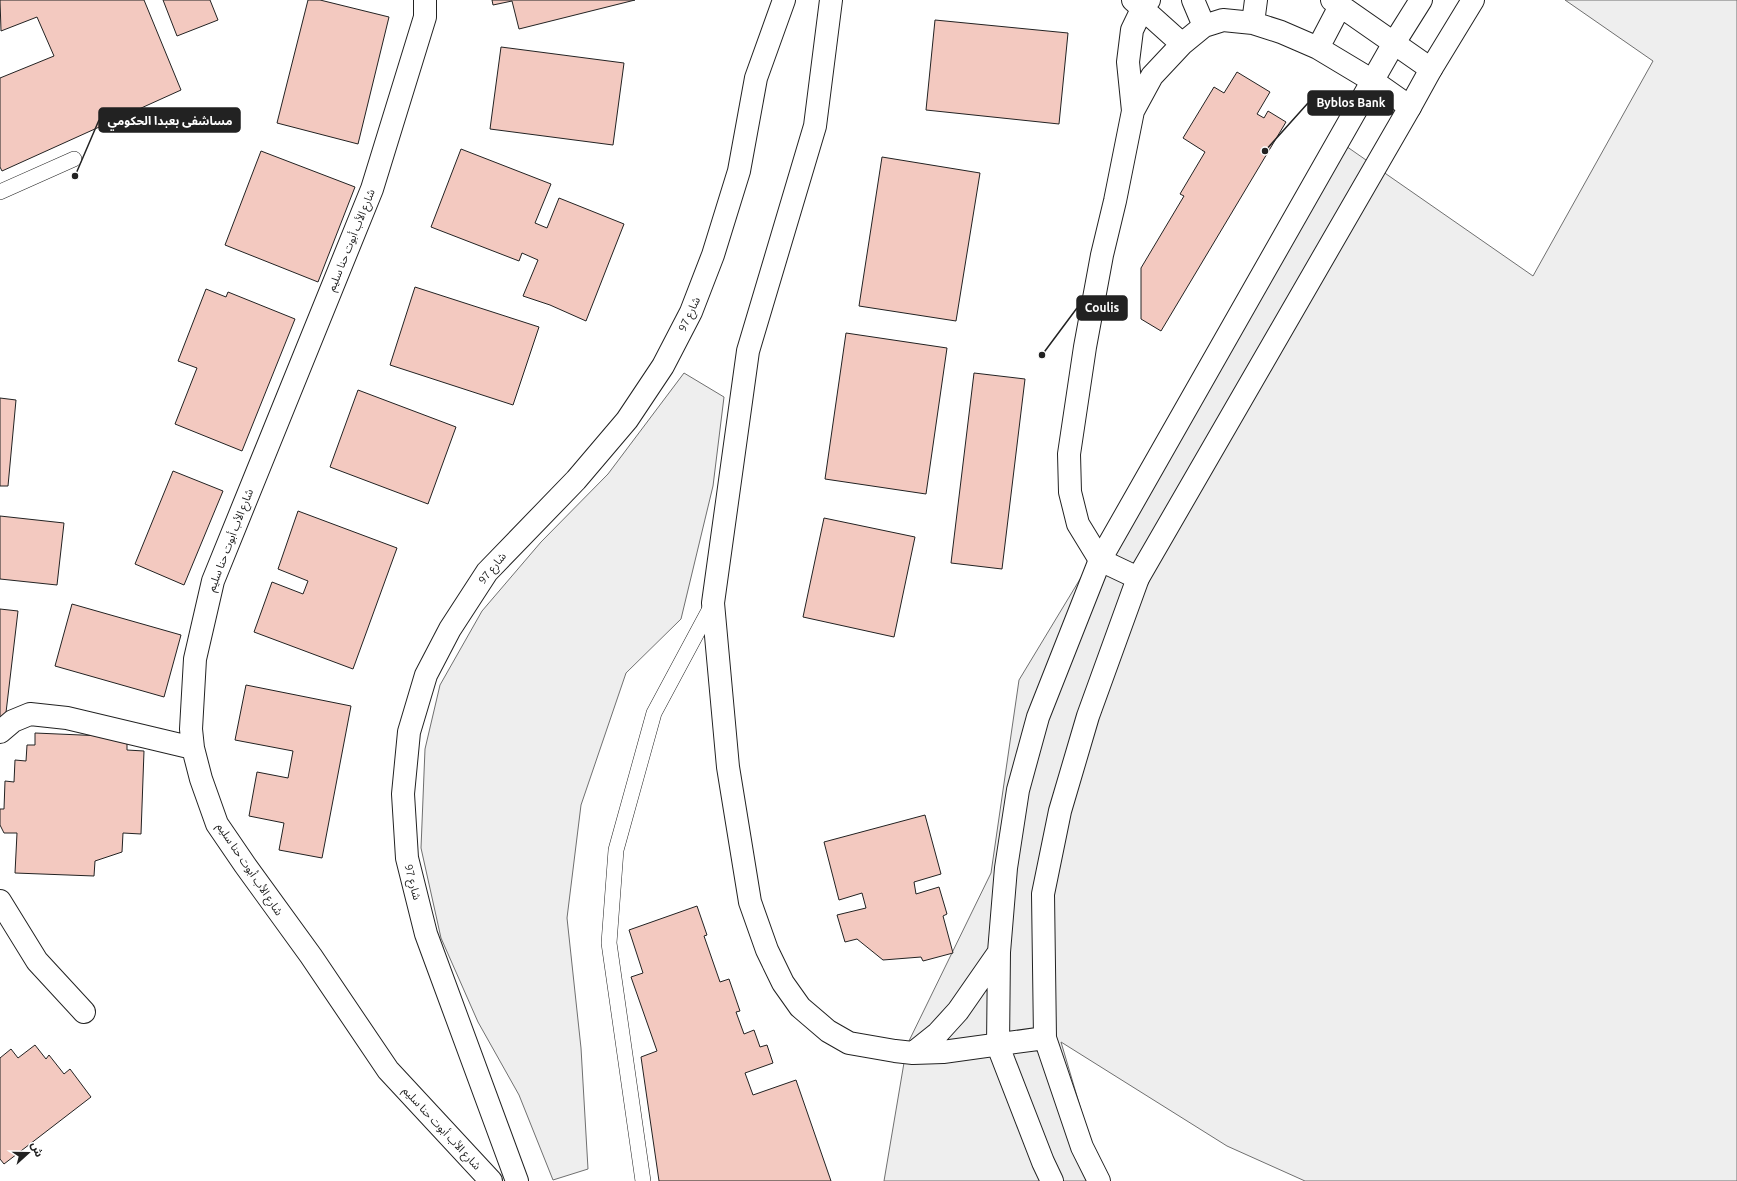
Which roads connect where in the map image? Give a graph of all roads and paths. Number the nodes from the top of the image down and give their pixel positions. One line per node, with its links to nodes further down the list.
1 (425, 0): 25 (street, شارع الأب أبوت حنا سليم)
2 (784, 0): 33 (street, شارع 97)
3 (1193, 0): 11 (street)
4 (1256, 0): 10 (street)
5 (1422, 0): 12 (street)
6 (1473, 0): 15 (street)
7 (831, 1): 23 (street)
8 (1142, 3): 13 (street); 18 (street)
9 (1336, 3): 12 (street); 14 (street)
10 (1253, 23): 11 (street); 14 (street)
11 (1204, 26): 13 (street)
12 (1394, 43): 15 (street); 16 (street)
13 (1182, 44): 18 (street)
14 (1318, 48): 16 (street)
15 (1431, 69): 17 (street)
16 (1373, 81): 17 (street); 21 (street)
17 (1410, 107): 22 (street)
18 (1133, 111): 21 (street)
19 (74, 159): 20 (lane)
20 (0, 192)
21 (1100, 560): 22 (street); 27 (street)
22 (1138, 578): 29 (street)
23 (713, 603): 31 (street); 34 (lane)
24 (0, 732): 25 (street)
25 (193, 748): 32 (street, شارع الأب أبوت حنا سليم)
26 (0, 900): 28 (street)
27 (999, 952): 30 (street); 31 (street)
28 (84, 1012)
29 (1045, 1038): 30 (street); 36 (street)
30 (998, 1046): 31 (street); 35 (street)
31 (913, 1053)
32 (491, 1181)
33 (517, 1181)
34 (643, 1181)
35 (1052, 1181)
36 (1099, 1181)

